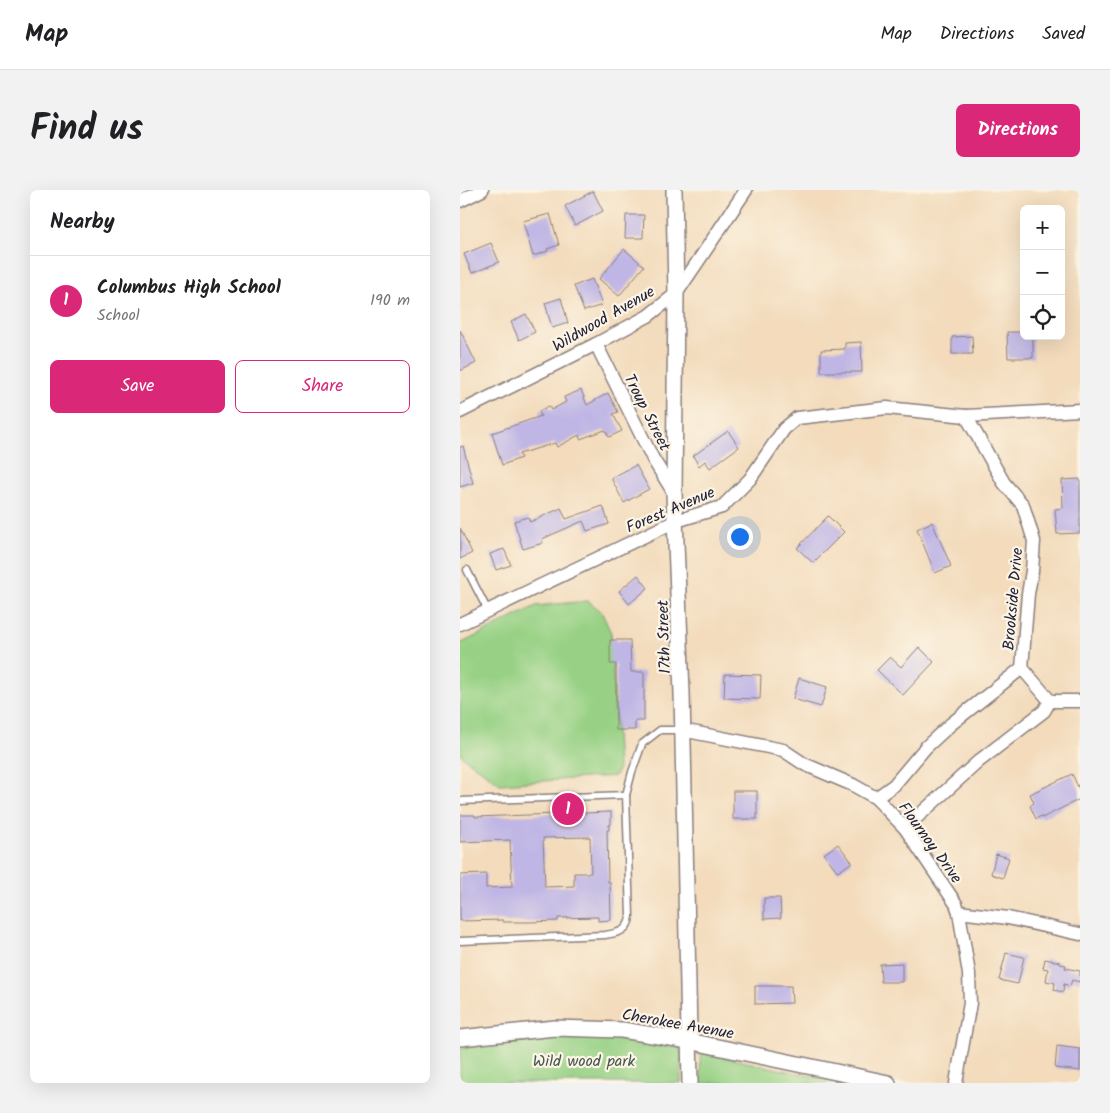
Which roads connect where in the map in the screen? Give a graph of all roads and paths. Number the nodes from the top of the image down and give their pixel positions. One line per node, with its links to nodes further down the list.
1 (482, 190): 4 (street)
2 (674, 190): 5 (street, 17th Street)
3 (746, 190): 5 (street, Wildwood Avenue)
4 (460, 201)
5 (676, 294): 6 (street, Wildwood Avenue); 10 (street, 17th Street)
6 (596, 344): 8 (street, Wildwood Avenue); 10 (street, Troup Street)
7 (1080, 410): 9 (street, Forest Avenue)
8 (460, 412)
9 (966, 416): 11 (street, Forest Avenue); 15 (street, Brookside Drive)
10 (674, 493): 11 (street, 17th Street)
11 (676, 521): 13 (street, Forest Avenue); 18 (street, 17th Street)
12 (467, 570): 13 (lane)
13 (488, 611): 14 (street, Forest Avenue)
14 (460, 624)
15 (1022, 668): 16 (street); 20 (street, Brookside Drive)
16 (1050, 701): 17 (street); 22 (street)
17 (1080, 701)
18 (682, 730): 19 (lane); 20 (street, Flournoy Drive); 27 (street, 17th Street)
19 (626, 795): 21 (lane); 25 (lane)
20 (876, 798): 22 (street, Flournoy Drive)
21 (460, 801)
22 (905, 828): 23 (street, Flournoy Drive)
23 (959, 912): 24 (street); 30 (street, Flournoy Drive)
24 (1080, 934)
25 (460, 941)
26 (460, 1038): 27 (street, Cherokee Avenue)
27 (689, 1041): 28 (street, 17th Street); 29 (street, Cherokee Avenue)
28 (690, 1083)
29 (888, 1083)
30 (956, 1083)

